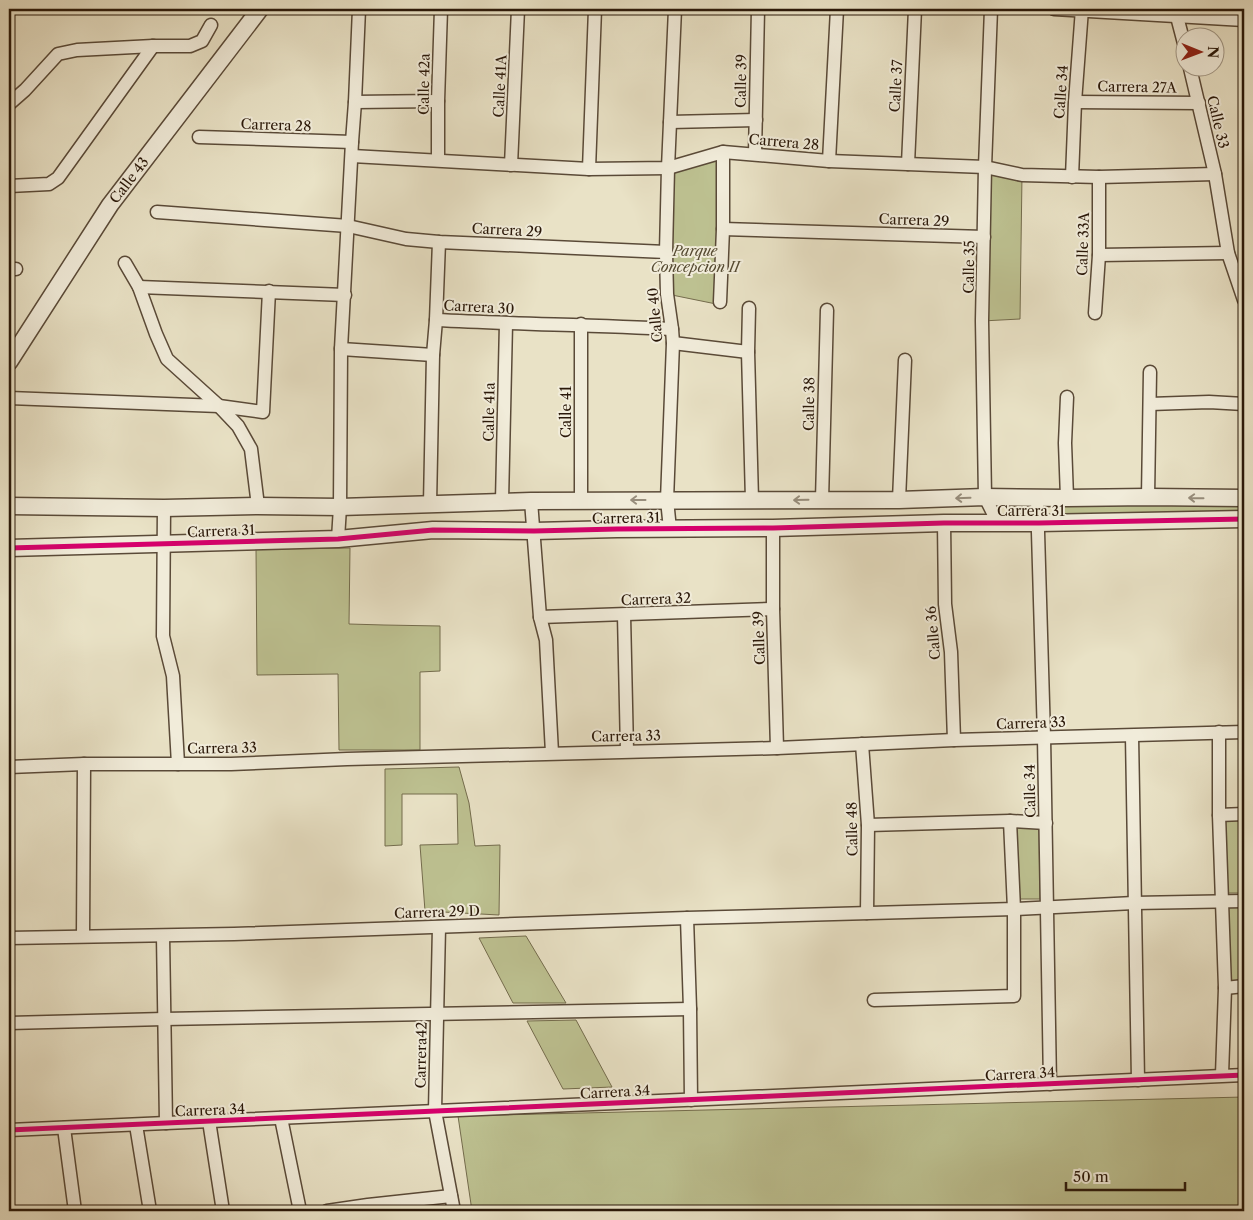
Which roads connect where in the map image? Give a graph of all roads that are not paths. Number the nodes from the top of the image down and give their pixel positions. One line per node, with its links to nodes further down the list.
1 (260, 9): 68 (street, Calle 43)
2 (359, 9): 20 (street)
3 (441, 9): 19 (street, Calle 42a)
4 (518, 9): 34 (street, Calle 41A)
5 (594, 9): 37 (street)
6 (675, 9): 25 (street, Calle 40)
7 (758, 9): 24 (street, Calle 39)
8 (837, 9): 32 (street)
9 (915, 9): 33 (street, Calle 37)
10 (991, 9): 35 (street, Calle 35)
11 (1054, 9): 12 (street)
12 (1082, 10): 13 (street); 21 (street, Calle 34)
13 (1176, 12): 14 (street); 16 (street)
14 (1244, 20)
15 (211, 25): 17 (street)
16 (1180, 28)
17 (152, 46): 23 (street); 41 (street)
18 (1192, 78): 22 (street, Calle 33)
19 (438, 101): 20 (street); 31 (street, Calle 42a)
20 (356, 102): 27 (street)
21 (1075, 102): 22 (street, Carrera 27A); 39 (street, Calle 34)
22 (1198, 103): 38 (street, Calle 33)
23 (9, 104)
24 (756, 120): 25 (street); 29 (street, Calle 39)
25 (670, 122): 36 (street, Calle 40)
26 (199, 137): 27 (street, Carrera 28)
27 (352, 142): 30 (street)
28 (723, 152): 29 (street, Carrera 28); 36 (street, Carrera 28); 44 (street)
29 (754, 154): 32 (street, Carrera 28)
30 (352, 156): 31 (street, Carrera 28); 43 (street)
31 (438, 160): 34 (street, Carrera 28)
32 (830, 161): 33 (street, Carrera 28)
33 (908, 164): 35 (street, Carrera 28)
34 (512, 165): 37 (street, Carrera 28)
35 (985, 167): 39 (street, Carrera 28); 45 (street, Calle 35)
36 (668, 168): 37 (street, Carrera 28); 47 (street, Calle 40)
37 (589, 169)
38 (1214, 174): 40 (street, Carrera 28); 48 (street, Calle 33)
39 (1072, 177): 40 (street, Carrera 28)
40 (1099, 177): 49 (street, Calle 33A)
41 (9, 186)
42 (157, 212): 43 (street, Carrera 29)
43 (348, 226): 46 (street, Carrera 29); 53 (street)
44 (723, 229): 45 (street, Carrera 29); 55 (street)
45 (984, 237): 75 (street, Calle 35)
46 (439, 242): 47 (street, Carrera 29); 59 (street)
47 (666, 252): 62 (street, Calle 40)
48 (1228, 253): 49 (street); 54 (street, Calle 33)
49 (1099, 254): 58 (street, Calle 33A)
50 (126, 263): 51 (street)
51 (139, 287): 52 (street); 74 (street)
52 (269, 291): 53 (street); 74 (street)
53 (345, 295): 64 (street)
54 (1244, 300)
55 (720, 302)
56 (749, 308): 65 (street)
57 (827, 310): 83 (street, Calle 38)
58 (1095, 312)
59 (436, 320): 60 (street, Carrera 30); 66 (street, Carrera 30)
60 (506, 323): 61 (street, Carrera 30); 85 (street, Calle 41a)
61 (581, 324): 62 (street, Carrera 30); 80 (street, Calle 41)
62 (672, 329): 63 (street, Calle 40)
63 (672, 343): 65 (street); 81 (street, Calle 40)
64 (341, 349): 66 (street); 90 (street)
65 (748, 352): 82 (street)
66 (433, 355): 87 (street)
67 (905, 360): 84 (street)
68 (9, 362)
69 (1150, 372): 72 (street)
70 (1067, 397): 78 (street)
71 (9, 398): 74 (street)
72 (1150, 404): 73 (street); 76 (street)
73 (1244, 404)
74 (219, 406): 89 (street)
75 (985, 497): 77 (street, Carrera 31); 84 (street, Carrera 31, one-way to 84); 94 (street, Calle 35)
76 (1148, 497): 78 (street, Carrera 31); 79 (street, Carrera 31, one-way to 76)
77 (1037, 498): 78 (street, Carrera 31); 95 (street, Calle 34)
78 (1067, 498)
79 (1244, 498)
80 (581, 500): 81 (street, Carrera 31, one-way to 80); 86 (street, Carrera 31)
81 (668, 500): 82 (street, Carrera 31); 97 (street, Calle 40)
82 (752, 500): 83 (street, Carrera 31, one-way to 82)
83 (822, 500): 84 (street, Carrera 31)
84 (899, 500)
85 (502, 501): 86 (street, Carrera 31); 87 (street, Carrera 31)
86 (531, 501): 98 (street)
87 (430, 504): 90 (street, Carrera 31)
88 (9, 506): 91 (street, Carrera 31)
89 (258, 506): 90 (street, Carrera 31); 91 (street, Carrera 31)
90 (340, 507): 99 (street)
91 (164, 508): 100 (street)
92 (1244, 519): 95 (street, Carrera 31)
93 (944, 523): 94 (street, Carrera 31); 96 (street, Carrera 31); 109 (street, Calle 36)
94 (998, 523): 95 (street, Carrera 31)
95 (1038, 523): 108 (street, Calle 34)
96 (773, 528): 97 (street, Carrera 31); 102 (street, Calle 39)
97 (670, 529): 98 (street, Carrera 31)
98 (534, 531): 99 (street, Carrera 31); 104 (street)
99 (338, 539): 100 (street, Carrera 31)
100 (164, 544): 101 (street, Carrera 31); 115 (street)
101 (9, 548)
102 (773, 609): 103 (street, Carrera 32); 111 (street, Calle 39)
103 (624, 615): 104 (street, Carrera 32); 112 (street)
104 (540, 617): 113 (street)
105 (1219, 732): 106 (street, Carrera 33); 107 (street, Carrera 33); 118 (street)
106 (1244, 732)
107 (1132, 736): 108 (street, Carrera 33); 124 (street)
108 (1044, 738): 109 (street, Carrera 33); 120 (street, Calle 34)
109 (954, 740): 110 (street, Carrera 33)
110 (862, 744): 111 (street, Carrera 33); 121 (street, Calle 48)
111 (777, 748): 112 (street, Carrera 33)
112 (627, 751): 113 (street, Carrera 33)
113 (552, 753): 115 (street, Carrera 33)
114 (84, 764): 115 (street, Carrera 33); 116 (street, Carrera 33); 130 (street)
115 (178, 764)
116 (9, 767)
117 (1244, 814): 118 (street)
118 (1218, 815): 123 (street)
119 (1010, 821): 120 (street); 121 (street); 126 (street)
120 (1046, 823): 125 (street, Calle 34)
121 (868, 825): 127 (street, Calle 48)
122 (1244, 900): 123 (street, Carrera 29 D)
123 (1222, 902): 124 (street, Carrera 29 D); 134 (street)
124 (1134, 904): 125 (street, Carrera 29 D); 142 (street)
125 (1047, 907): 126 (street, Carrera 29 D); 143 (street, Calle 34)
126 (1014, 909): 127 (street, Carrera 29 D); 135 (street)
127 (866, 913): 128 (street, Carrera 29 D)
128 (686, 918): 129 (street, Carrera 29 D); 136 (street)
129 (439, 928): 131 (street, Carrera 29 D); 137 (street, Carrera42)
130 (83, 936): 131 (street, Carrera 29 D); 132 (street, Carrera 29 D)
131 (163, 936): 138 (street)
132 (9, 938)
133 (1244, 986): 134 (street)
134 (1225, 988): 140 (street)
135 (874, 1000)
136 (690, 1009): 137 (street); 144 (street)
137 (437, 1014): 138 (street); 145 (street, Carrera42)
138 (164, 1019): 139 (street); 148 (street)
139 (9, 1023)
140 (1222, 1075): 141 (street); 142 (street, Carrera 34)
141 (1244, 1075)
142 (1138, 1080): 143 (street, Carrera 34)
143 (1050, 1084): 144 (street, Carrera 34)
144 (691, 1100): 145 (street, Carrera 34)
145 (435, 1111): 146 (street, Carrera 34); 152 (street, Carrera42)
146 (281, 1118): 147 (street, Carrera 34); 157 (street)
147 (209, 1121): 148 (street, Carrera 34); 156 (street)
148 (166, 1123): 149 (street, Carrera 34)
149 (136, 1125): 150 (street, Carrera 34); 155 (street)
150 (64, 1128): 151 (street, Carrera 34); 154 (street)
151 (9, 1130)
152 (451, 1196): 153 (street); 159 (street, Carrera42)
153 (369, 1208): 158 (street)
154 (76, 1211)
155 (150, 1211)
156 (223, 1211)
157 (300, 1211)
158 (327, 1211)
159 (454, 1211)

